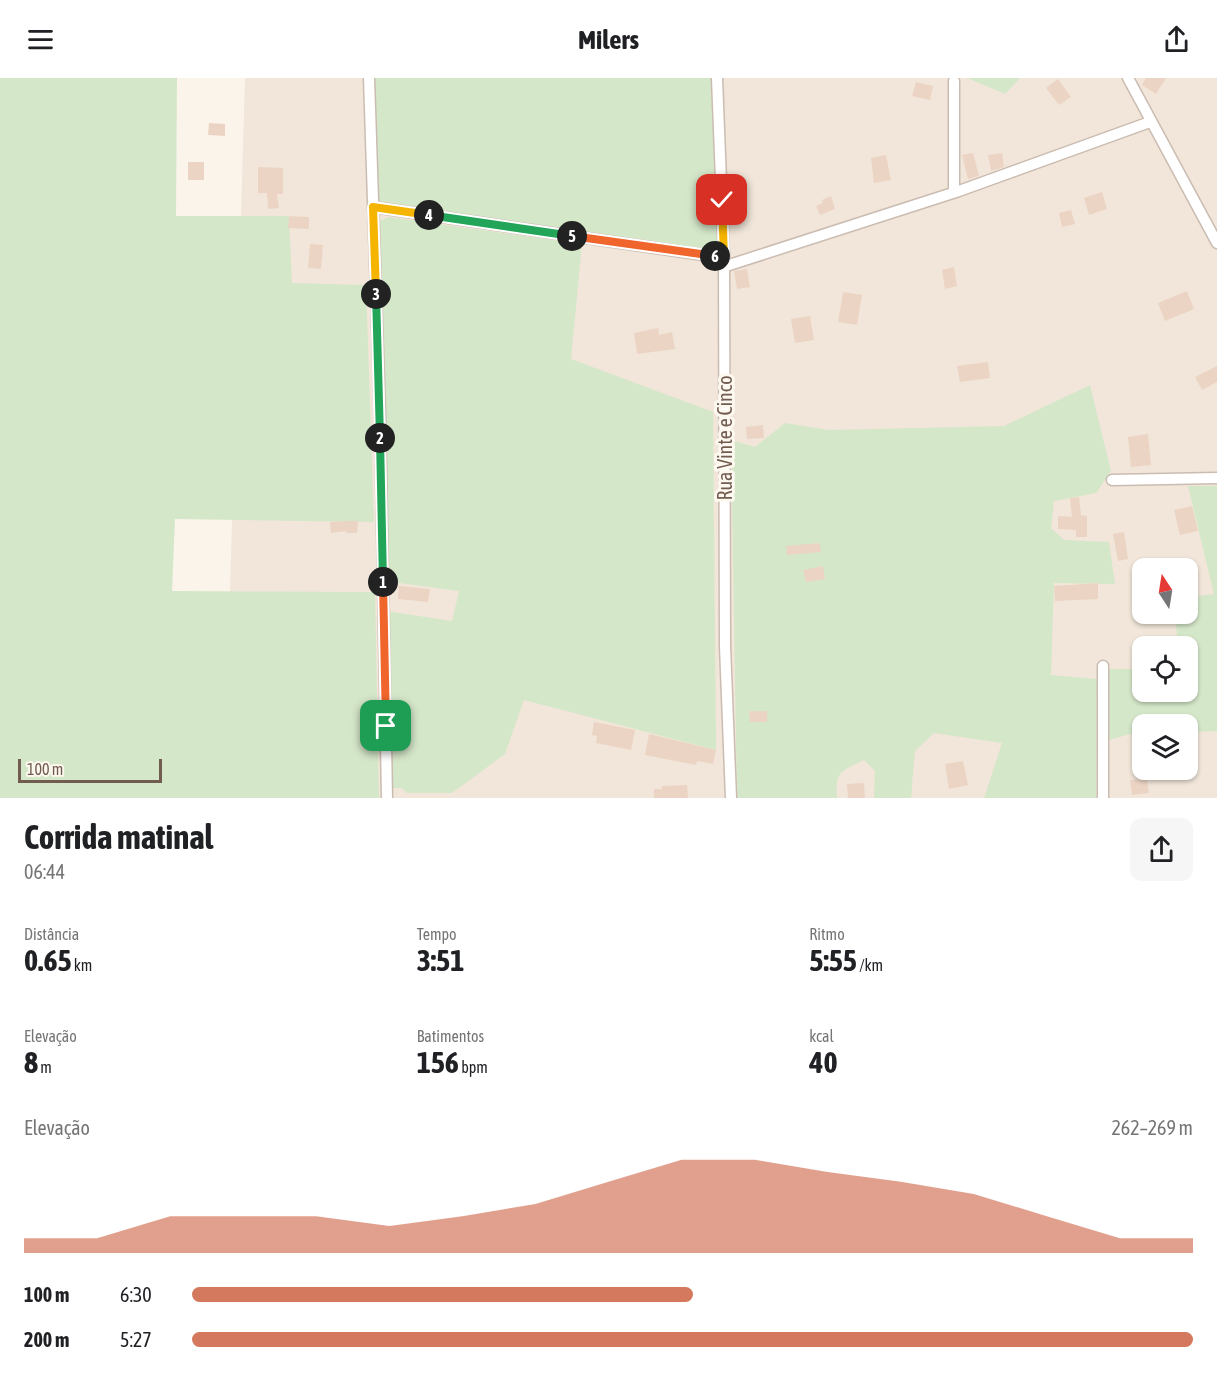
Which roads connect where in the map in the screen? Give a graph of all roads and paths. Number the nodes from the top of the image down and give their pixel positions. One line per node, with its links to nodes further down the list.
1 (369, 78): 7 (street)
2 (717, 78): 9 (street, Rua Vinte e Cinco)
3 (1128, 78): 5 (street)
4 (954, 81): 6 (street)
5 (1150, 122): 6 (street); 8 (street)
6 (954, 192): 9 (street)
7 (373, 207): 9 (street); 13 (street)
8 (1217, 243)
9 (724, 262): 14 (street, Rua Vinte e Cinco)
10 (1217, 478): 11 (street)
11 (1112, 480)
12 (1103, 666): 15 (street)
13 (387, 798)
14 (730, 798)
15 (1103, 798)

